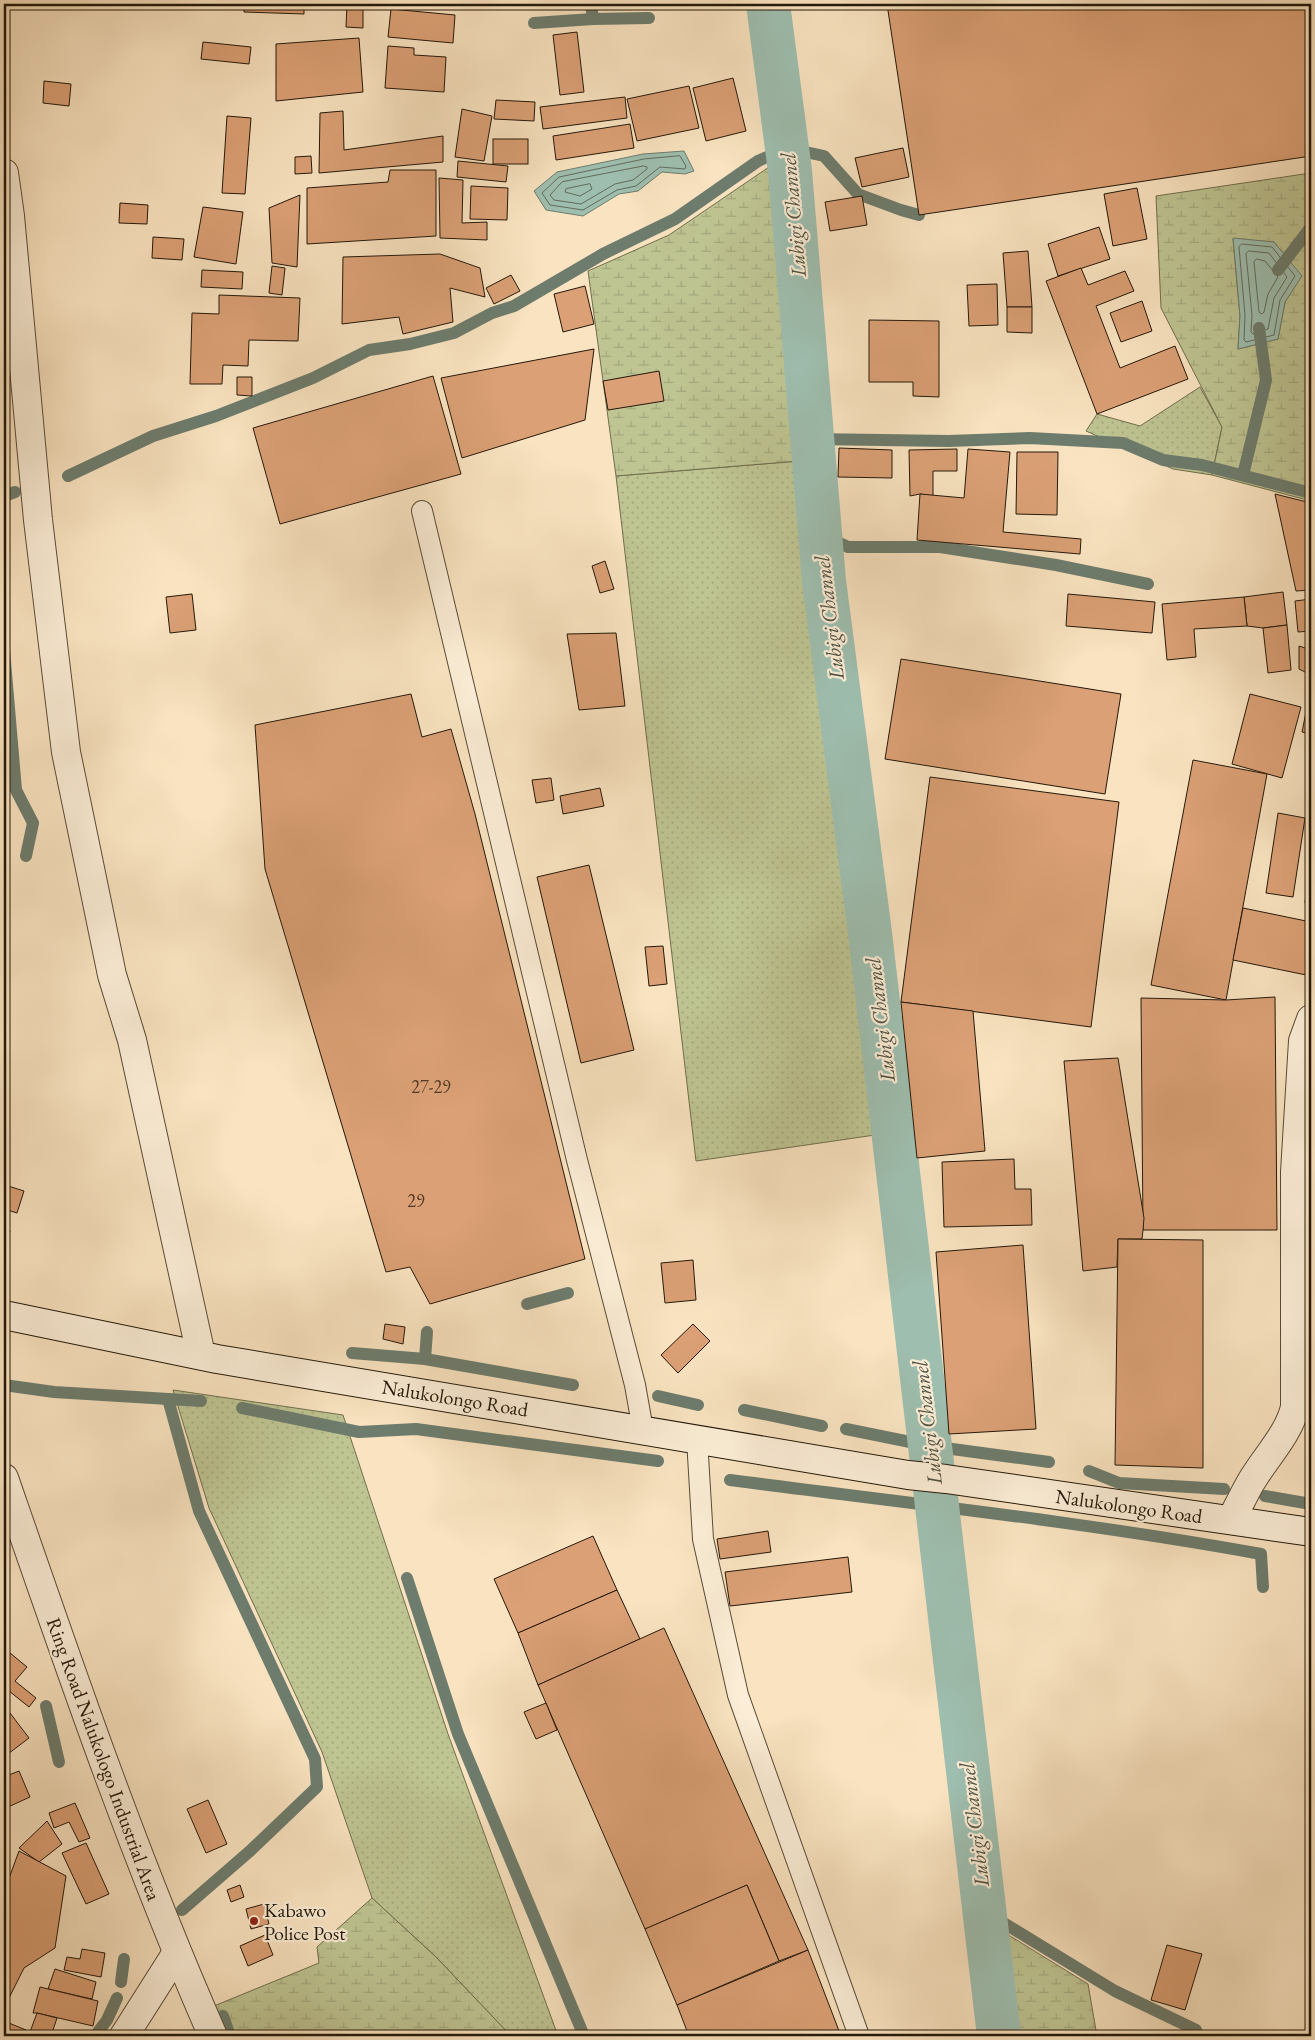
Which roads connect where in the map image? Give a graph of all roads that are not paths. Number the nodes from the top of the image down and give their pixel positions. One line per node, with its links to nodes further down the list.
1 (4, 172): 5 (street)
2 (422, 511): 6 (lane)
3 (1311, 1018): 9 (street)
4 (4, 1315): 5 (street, Nalukolongo Road)
5 (201, 1355): 6 (street, Nalukolongo Road)
6 (643, 1430): 7 (street, Nalukolongo Road)
7 (698, 1439): 9 (street, Nalukolongo Road); 14 (lane)
8 (4, 1478): 11 (street, Ring Road Nalukologo Industrial Area)
9 (1231, 1520): 10 (street, Nalukolongo Road)
10 (1311, 1532)
11 (176, 1954): 12 (street); 13 (street, Ring Road Nalukologo Industrial Area)
12 (124, 2036)
13 (213, 2036)
14 (859, 2036)

